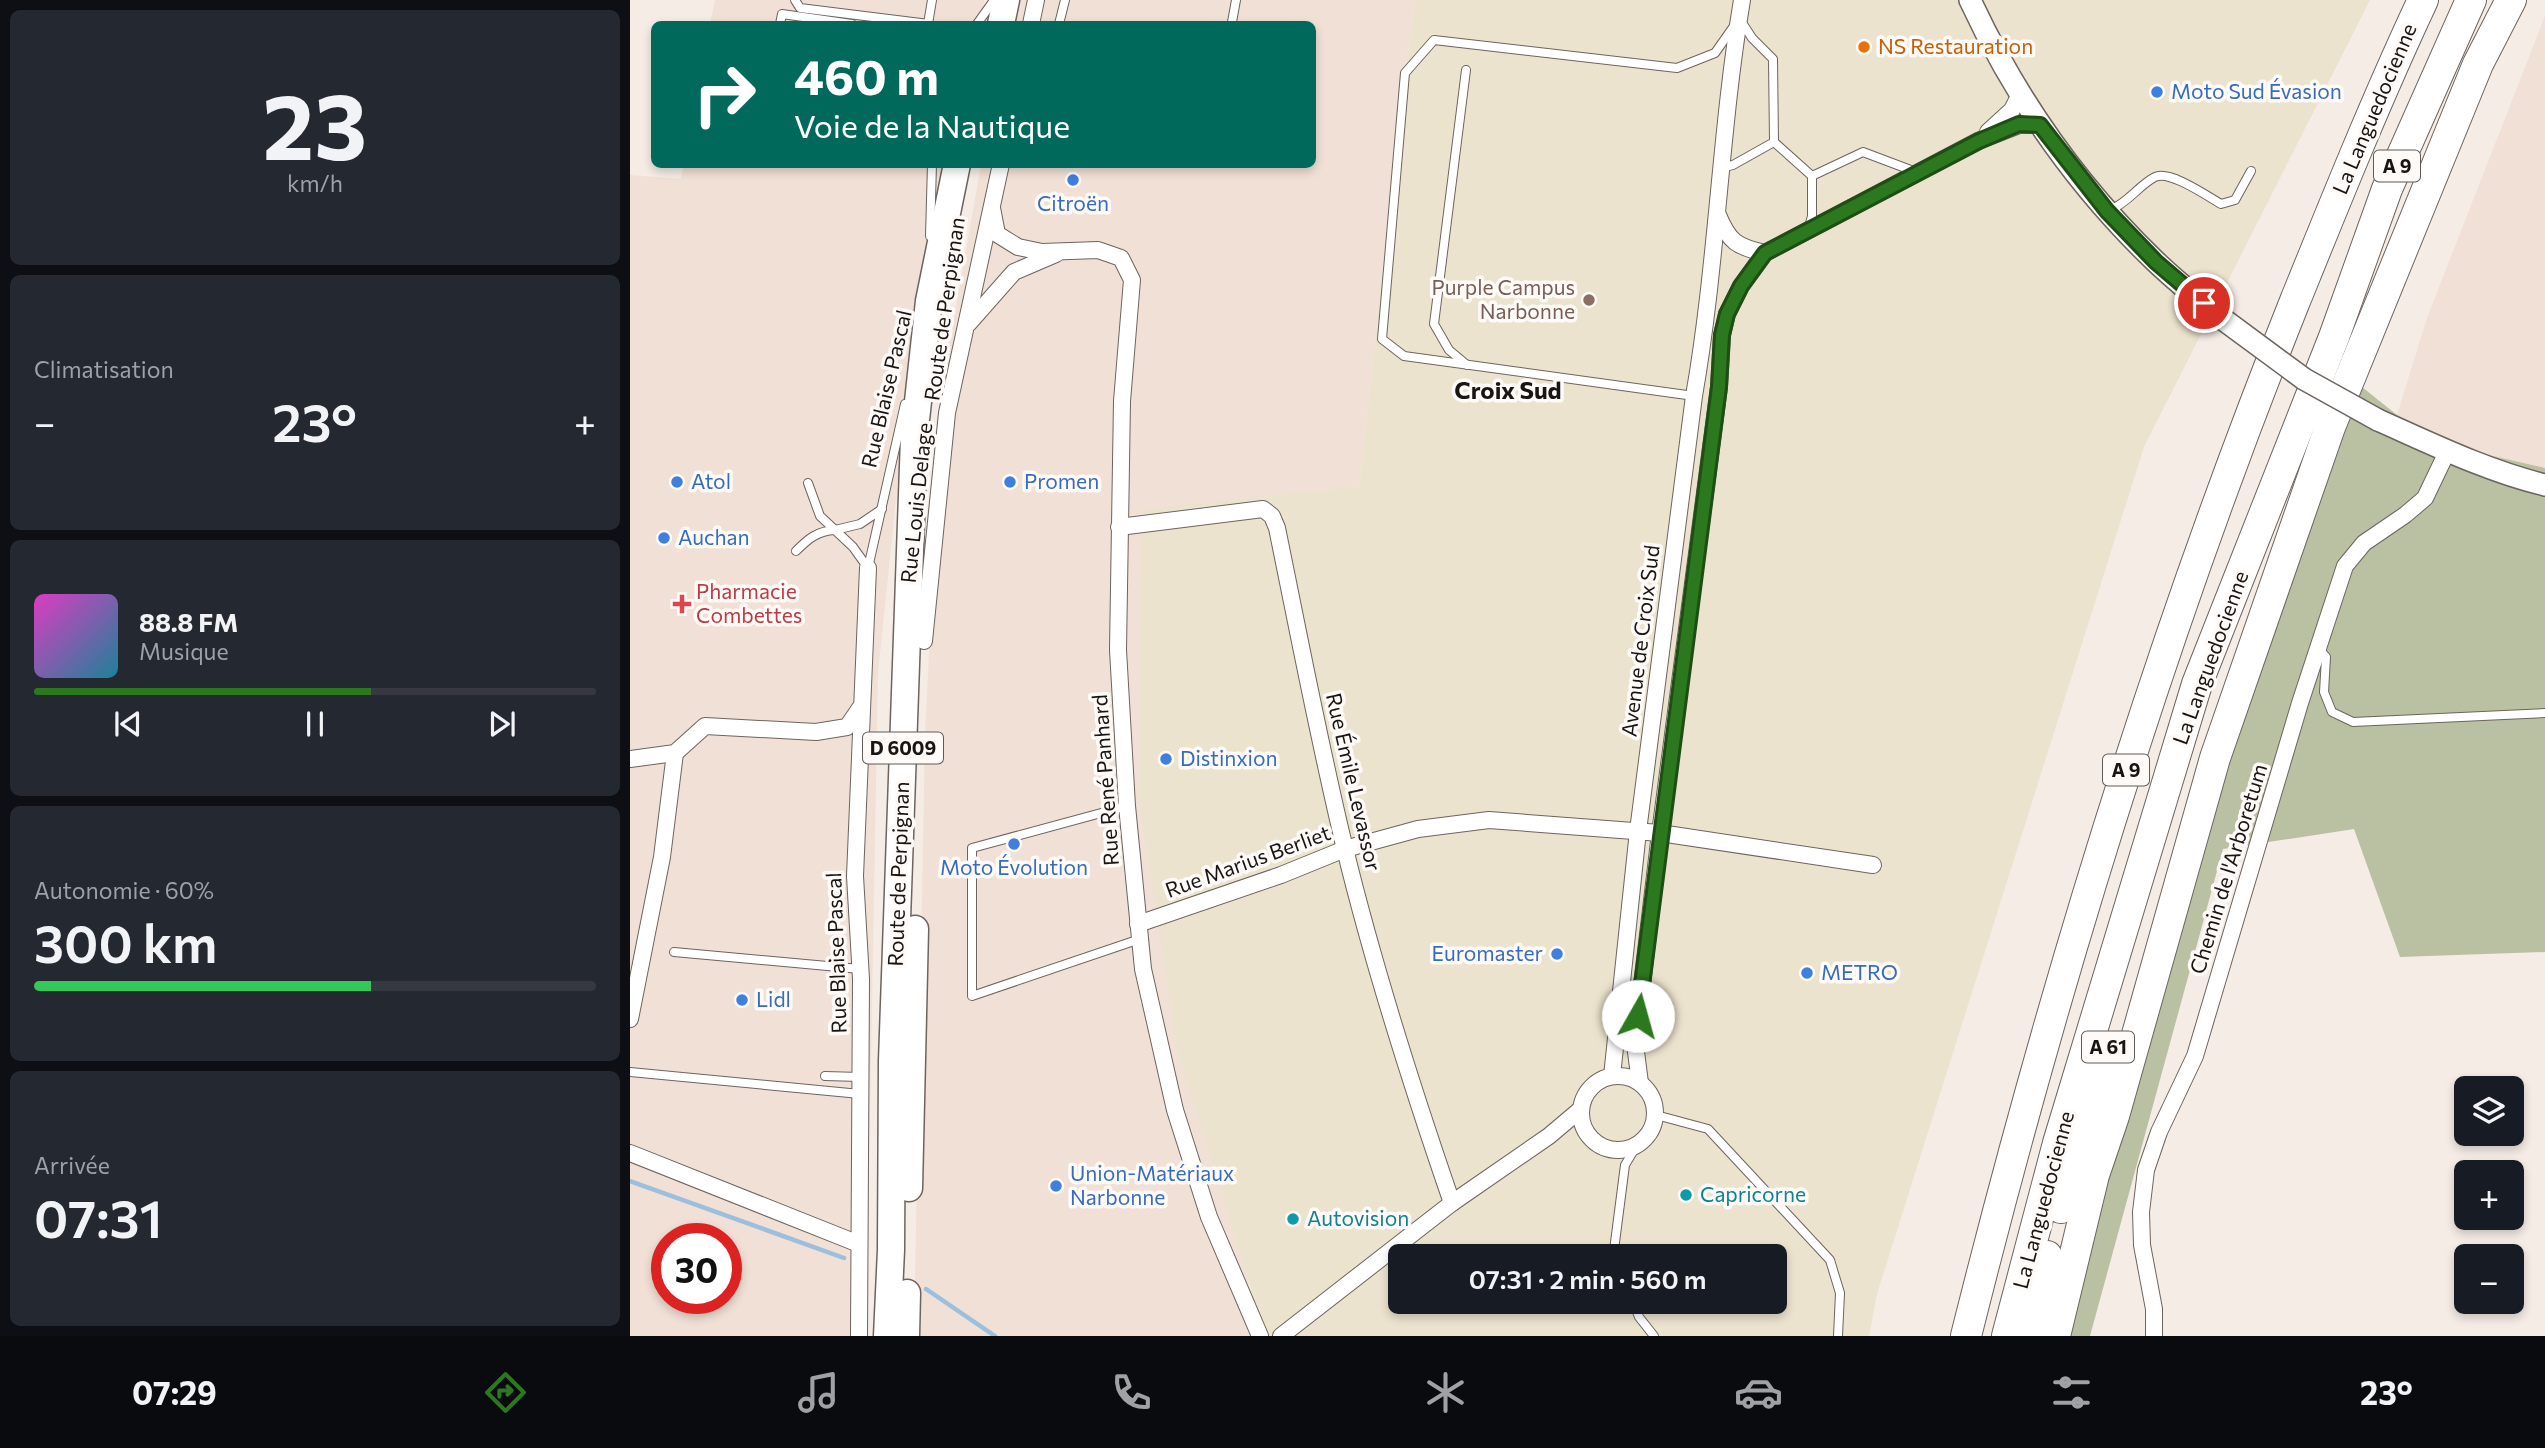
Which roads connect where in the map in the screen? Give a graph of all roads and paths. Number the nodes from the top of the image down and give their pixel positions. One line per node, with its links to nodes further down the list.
1 (795, 0): 15 (lane)
2 (932, 0): 16 (lane)
3 (1036, 0): 18 (street)
4 (1065, 0): 19 (lane)
5 (1236, 0): 20 (lane)
6 (1742, 0): 12 (street, Avenue de Croix Sud)
7 (1970, 0): 22 (street)
8 (2424, 0): 94 (highway, La Languedocienne / A 9)
9 (2471, 0): 62 (highway, La Languedocienne / A 9)
10 (2511, 0): 78 (highway)
11 (996, 10): 17 (lane)
12 (1739, 18): 25 (lane); 26 (street, Avenue de Croix Sud); 42 (lane)
13 (781, 21): 14 (lane)
14 (833, 21)
15 (905, 21)
16 (929, 21)
17 (981, 21)
18 (1032, 21)
19 (1060, 21)
20 (1232, 21)
21 (1466, 70): 42 (lane)
22 (2020, 94): 23 (street); 24 (street, Avenue de Croix Sud)
23 (2040, 125): 24 (street, Avenue de Croix Sud); 35 (street)
24 (1979, 141): 32 (street, Avenue de Croix Sud)
25 (1774, 142): 26 (lane); 33 (lane)
26 (1721, 167): 36 (street, Avenue de Croix Sud)
27 (932, 168): 40 (lane, Rue Blaise Pascal)
28 (956, 168): 40 (main road, Route de Perpignan / D 6009)
29 (968, 168): 54 (main road, Route de Perpignan / D 6009)
30 (1000, 168): 34 (street, Rue Louis Delage)
31 (2250, 171): 35 (lane)
32 (1917, 172): 33 (lane); 37 (street, Avenue de Croix Sud)
33 (1812, 176): 37 (lane)
34 (992, 208): 38 (street, Rue René Panhard); 41 (street, Rue Louis Delage)
35 (2107, 211): 46 (street, bridge)
36 (1717, 212): 39 (street); 45 (street, Avenue de Croix Sud)
37 (1808, 229): 39 (street, Avenue de Croix Sud)
38 (1068, 249): 41 (street, Rue René Panhard); 50 (street, Rue René Panhard)
39 (1765, 253): 63 (street, Avenue de Croix Sud)
40 (929, 301): 43 (lane, Rue Blaise Pascal); 88 (main road, Route de Perpignan / D 6009)
41 (965, 328): 54 (street, Rue Louis Delage)
42 (1467, 365): 45 (lane)
43 (911, 379)
44 (908, 392): 49 (lane, Rue Blaise Pascal)
45 (1694, 396): 61 (street, Avenue de Croix Sud)
46 (2447, 452): 48 (street); 55 (street, Chemin de l'Arboretum)
47 (808, 483): 51 (lane)
48 (2545, 485)
49 (882, 509): 51 (lane); 53 (lane, Rue Blaise Pascal)
50 (1119, 527): 60 (street, Rue René Panhard); 64 (street, Rue Émile Levassor)
51 (835, 530): 52 (lane); 53 (lane)
52 (796, 551)
53 (867, 568): 56 (street, Rue Blaise Pascal)
54 (924, 640): 89 (main road, Route de Perpignan / D 6009)
55 (2319, 649): 57 (lane); 99 (street, Chemin de l'Arboretum)
56 (860, 708): 58 (street); 68 (street, Rue Blaise Pascal)
57 (2545, 713)
58 (675, 753): 59 (street); 69 (street)
59 (630, 759)
60 (1127, 806): 66 (street, Rue René Panhard); 66 (lane)
61 (1638, 831): 63 (street, Rue Marius Berliet); 64 (street, Rue Marius Berliet); 72 (street, Avenue de Croix Sud)
62 (2153, 832): 95 (highway, La Languedocienne / A 9); 96 (highway, A 61)
63 (1660, 833): 65 (street, Rue Marius Berliet); 74 (street, Avenue de Croix Sud)
64 (1345, 849): 66 (street, Rue Marius Berliet); 83 (street, Rue Émile Levassor)
65 (1873, 865)
66 (1139, 931): 90 (street, Rue René Panhard)
67 (674, 952): 68 (lane)
68 (860, 969): 73 (street, Rue Blaise Pascal)
69 (630, 1019)
70 (630, 1072): 75 (lane)
71 (825, 1076): 73 (lane)
72 (1612, 1076): 74 (street); 76 (street)
73 (860, 1077): 75 (street, Rue Blaise Pascal)
74 (1640, 1083): 77 (street)
75 (860, 1094): 84 (street, Rue Blaise Pascal)
76 (1581, 1110): 79 (street); 80 (street)
77 (1656, 1115): 81 (street); 93 (lane)
78 (2114, 1116): 97 (highway); 98 (highway)
79 (1587, 1134): 80 (street); 81 (street)
80 (1549, 1136): 83 (street)
81 (1637, 1145): 85 (lane)
82 (630, 1153): 84 (street)
83 (1452, 1203): 91 (street)
84 (859, 1244): 87 (street, Rue Blaise Pascal)
85 (1615, 1244)
86 (1638, 1314): 92 (lane)
87 (859, 1336)
88 (887, 1336)
89 (906, 1336)
90 (1260, 1336)
91 (1280, 1336)
92 (1654, 1336)
93 (1838, 1336)
94 (1966, 1336)
95 (2007, 1336)
96 (2031, 1336)
97 (2055, 1336)
98 (2069, 1336)
99 (2154, 1336)

